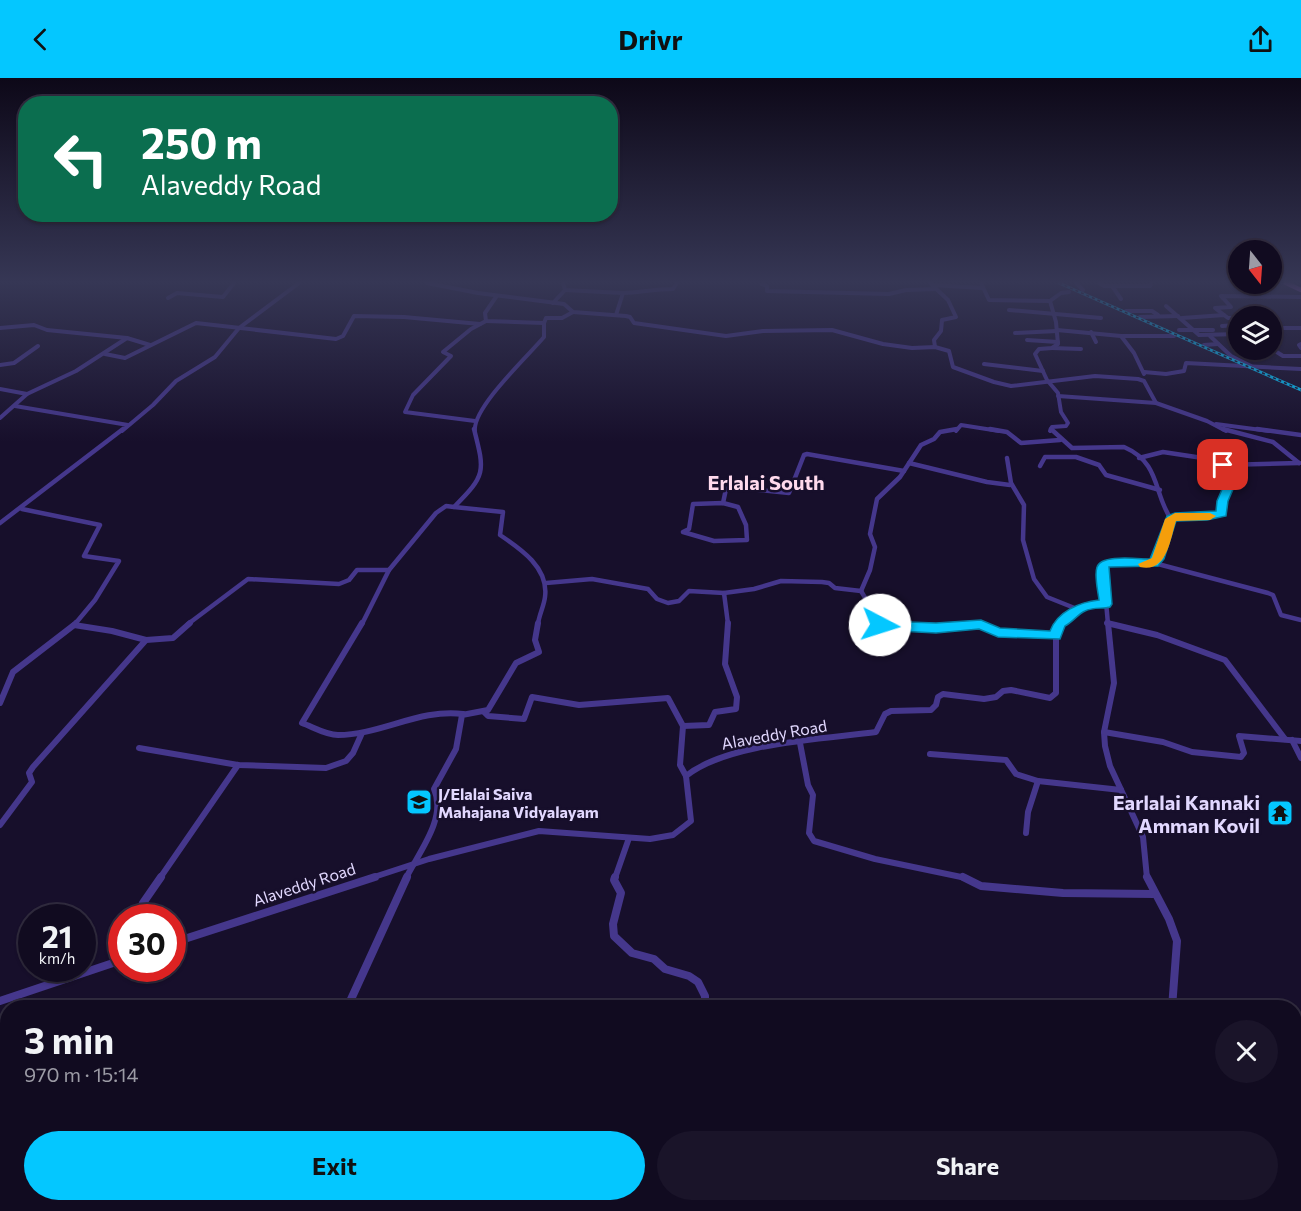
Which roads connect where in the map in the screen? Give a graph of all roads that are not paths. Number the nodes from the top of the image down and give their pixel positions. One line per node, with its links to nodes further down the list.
1 (106, 336): 15 (street)
2 (169, 336): 20 (street)
3 (233, 336): 45 (street)
4 (308, 336): 5 (street)
5 (343, 336)
6 (464, 336): 43 (street)
7 (544, 336): 43 (street)
8 (853, 336): 23 (street)
9 (937, 336): 23 (street)
10 (1057, 336): 17 (street)
11 (1093, 336): 18 (street)
12 (1121, 336): 13 (street); 34 (street)
13 (1174, 336)
14 (1210, 336): 19 (street)
15 (127, 338): 20 (street); 26 (street)
16 (1027, 340): 17 (street)
17 (1058, 342): 24 (street)
18 (1096, 342)
19 (1218, 344): 21 (street); 31 (street)
20 (150, 345): 26 (street)
21 (1204, 345)
22 (38, 346): 30 (street)
23 (935, 347): 35 (street)
24 (1052, 348): 25 (street); 33 (street)
25 (1081, 349)
26 (105, 354): 38 (street)
27 (1282, 355): 28 (street)
28 (1301, 356)
29 (984, 364): 33 (street)
30 (0, 365)
31 (1253, 367): 32 (street); 34 (street)
32 (1301, 369)
33 (1042, 372): 35 (street)
34 (1144, 372): 36 (street)
35 (1047, 380): 36 (street); 39 (street)
36 (1144, 381): 40 (street)
37 (0, 389): 38 (street)
38 (27, 394): 41 (street)
39 (1058, 396): 40 (street); 47 (street)
40 (1156, 404): 44 (street)
41 (15, 406): 42 (street); 45 (street)
42 (0, 418)
43 (475, 421): 58 (street)
44 (1212, 423): 46 (street); 52 (street)
45 (128, 425): 59 (street)
46 (1301, 435)
47 (1060, 440): 49 (street); 50 (street)
48 (1007, 458): 55 (street)
49 (1139, 458): 51 (street); 56 (street)
50 (909, 463): 54 (street); 55 (street)
51 (1231, 463): 52 (street); 60 (street)
52 (1300, 463)
53 (1040, 466): 56 (street)
54 (904, 471): 57 (street); 65 (street)
55 (1010, 484): 68 (street)
56 (1160, 490): 60 (street)
57 (723, 503): 57 (street)
58 (454, 507): 63 (street); 64 (street)
59 (22, 509): 61 (street); 71 (street)
60 (1171, 519): 62 (street)
61 (0, 523)
62 (1154, 563): 67 (street); 69 (street)
63 (389, 570): 73 (street); 79 (street)
64 (546, 583): 66 (street); 75 (street)
65 (861, 591): 66 (street); 72 (street)
66 (724, 592): 77 (street)
67 (1106, 604): 68 (street); 70 (street)
68 (1077, 609): 72 (street)
69 (1301, 620)
70 (1107, 623): 78 (street); 80 (street)
71 (74, 625): 73 (street); 74 (street)
72 (1055, 636): 82 (street, Alaveddy Road)
73 (146, 640): 90 (street)
74 (0, 703)
75 (484, 712): 76 (street); 77 (street)
76 (463, 714): 79 (street); 93 (street)
77 (683, 726): 87 (street)
78 (1104, 732): 80 (street); 89 (street)
79 (362, 733): 86 (street)
80 (1289, 740): 81 (street); 85 (street)
81 (1301, 741)
82 (800, 743): 87 (street, Alaveddy Road); 94 (street)
83 (139, 748): 86 (street)
84 (930, 754): 88 (street)
85 (1301, 758)
86 (238, 765): 95 (street)
87 (686, 776): 92 (street, Alaveddy Road)
88 (1038, 781): 89 (street); 91 (street)
89 (1121, 790): 94 (street)
90 (0, 825)
91 (1026, 832)
92 (629, 838): 93 (street, Alaveddy Road); 100 (street)
93 (412, 866): 96 (street, Alaveddy Road); 99 (street)
94 (1154, 894): 101 (street)
95 (143, 903)
96 (186, 938)
97 (108, 965): 98 (street)
98 (0, 1000)
99 (350, 1000)
100 (705, 1000)
101 (1173, 1000)

